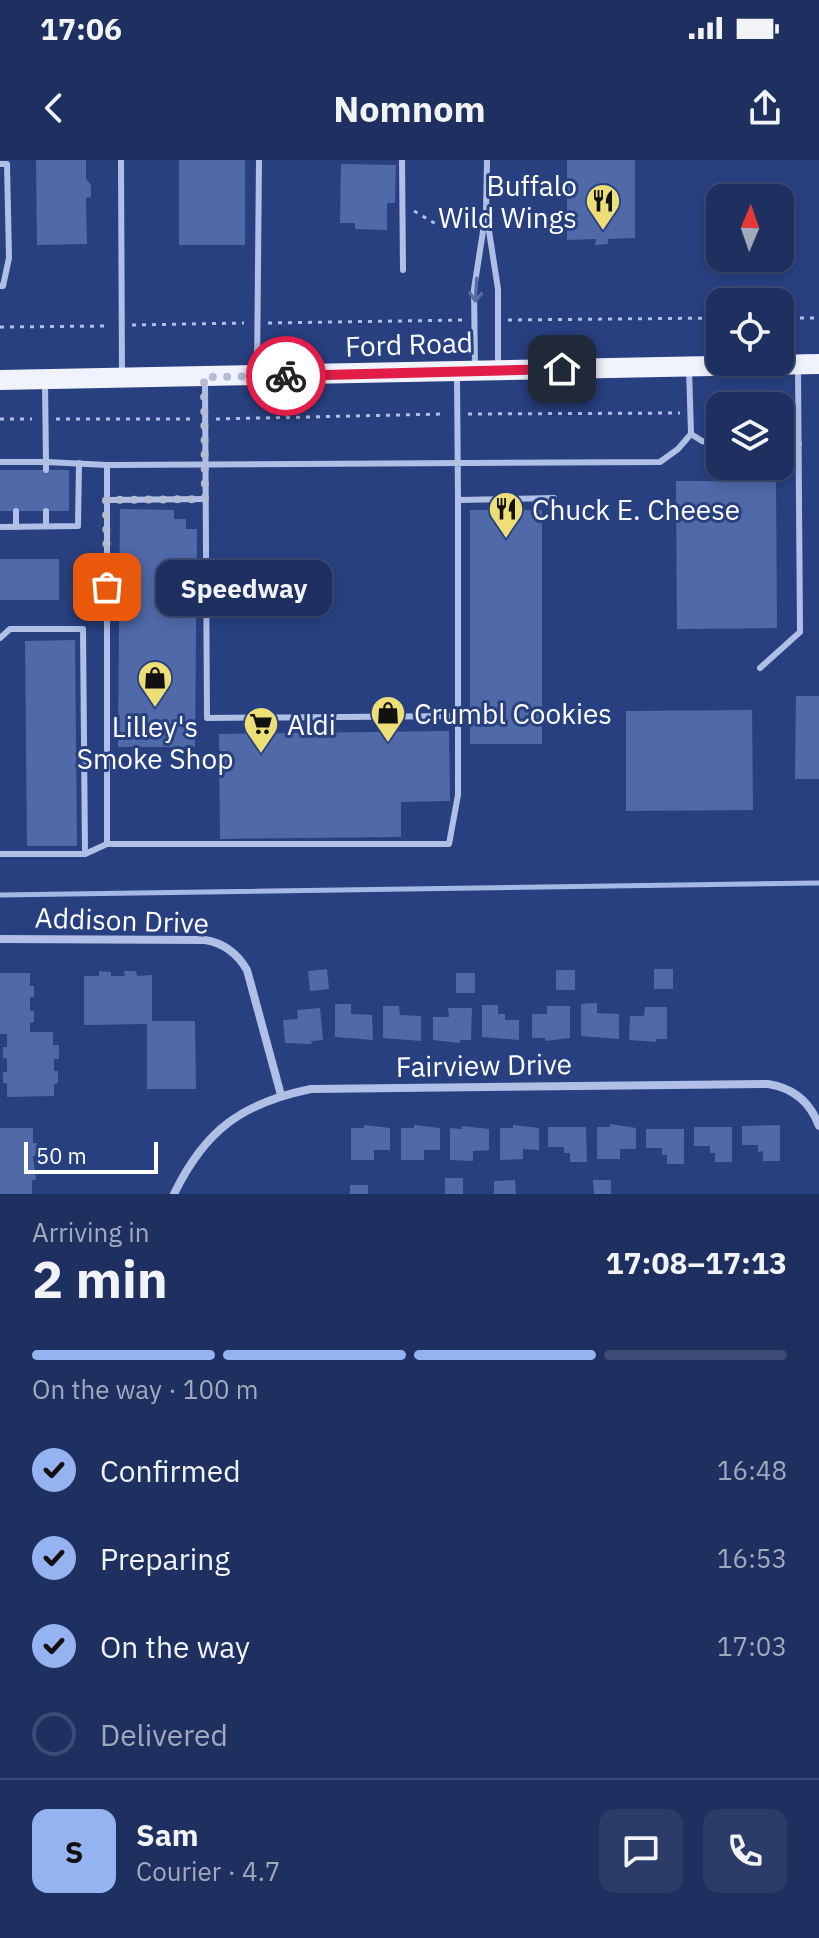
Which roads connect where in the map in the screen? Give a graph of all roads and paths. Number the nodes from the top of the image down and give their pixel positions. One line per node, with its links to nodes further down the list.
1 (121, 160): 16 (lane)
2 (259, 160): 15 (lane)
3 (402, 160): 9 (lane)
4 (487, 160): 6 (lane)
5 (0, 164): 10 (lane)
6 (486, 212): 14 (lane); 21 (lane, one-way to 21)
7 (428, 219): 8 (path)
8 (436, 224)
9 (403, 270)
10 (0, 286)
11 (706, 318): 14 (path)
12 (794, 318): 13 (path)
13 (819, 318)
14 (498, 320): 15 (path); 20 (lane)
15 (257, 323): 16 (path); 23 (lane)
16 (122, 325): 17 (path); 24 (lane)
17 (0, 327)
18 (809, 364): 19 (main road, Ford Road); 36 (lane)
19 (689, 366): 20 (main road, Ford Road); 28 (lane)
20 (498, 370): 21 (main road, Ford Road)
21 (466, 371): 23 (main road, Ford Road); 29 (lane)
22 (204, 377): 23 (main road, Ford Road); 24 (main road, Ford Road); 32 (lane)
23 (257, 377)
24 (123, 378): 25 (main road, Ford Road)
25 (45, 379): 26 (main road, Ford Road); 31 (lane)
26 (0, 380)
27 (706, 412): 28 (path)
28 (690, 413): 29 (path); 33 (lane)
29 (457, 414): 32 (path); 39 (lane)
30 (0, 419): 31 (path)
31 (45, 419): 32 (path); 43 (lane)
32 (205, 419): 42 (lane)
33 (691, 434): 34 (lane); 39 (lane)
34 (706, 442)
35 (794, 444): 36 (lane)
36 (799, 444): 55 (lane)
37 (0, 462): 38 (lane)
38 (15, 462): 43 (lane); 44 (lane)
39 (457, 462): 42 (lane); 48 (lane)
40 (79, 463): 41 (lane); 43 (lane); 51 (lane)
41 (107, 465): 42 (lane); 47 (lane)
42 (205, 465): 46 (lane)
43 (46, 466)
44 (15, 470)
45 (554, 498): 48 (lane)
46 (205, 499): 47 (lane); 56 (lane)
47 (106, 500): 57 (lane)
48 (458, 500): 56 (lane)
49 (16, 511): 53 (lane)
50 (46, 511): 51 (lane)
51 (46, 526): 53 (lane)
52 (0, 527): 53 (lane)
53 (16, 527)
54 (0, 638): 59 (lane)
55 (760, 668)
56 (458, 716): 57 (lane)
57 (107, 844): 59 (lane)
58 (0, 854): 59 (lane)
59 (85, 854)
60 (0, 939): 61 (street, Addison Drive)
61 (281, 1095): 62 (street, Fairview Drive); 63 (street, Fairview Drive)
62 (819, 1126)
63 (174, 1194)

